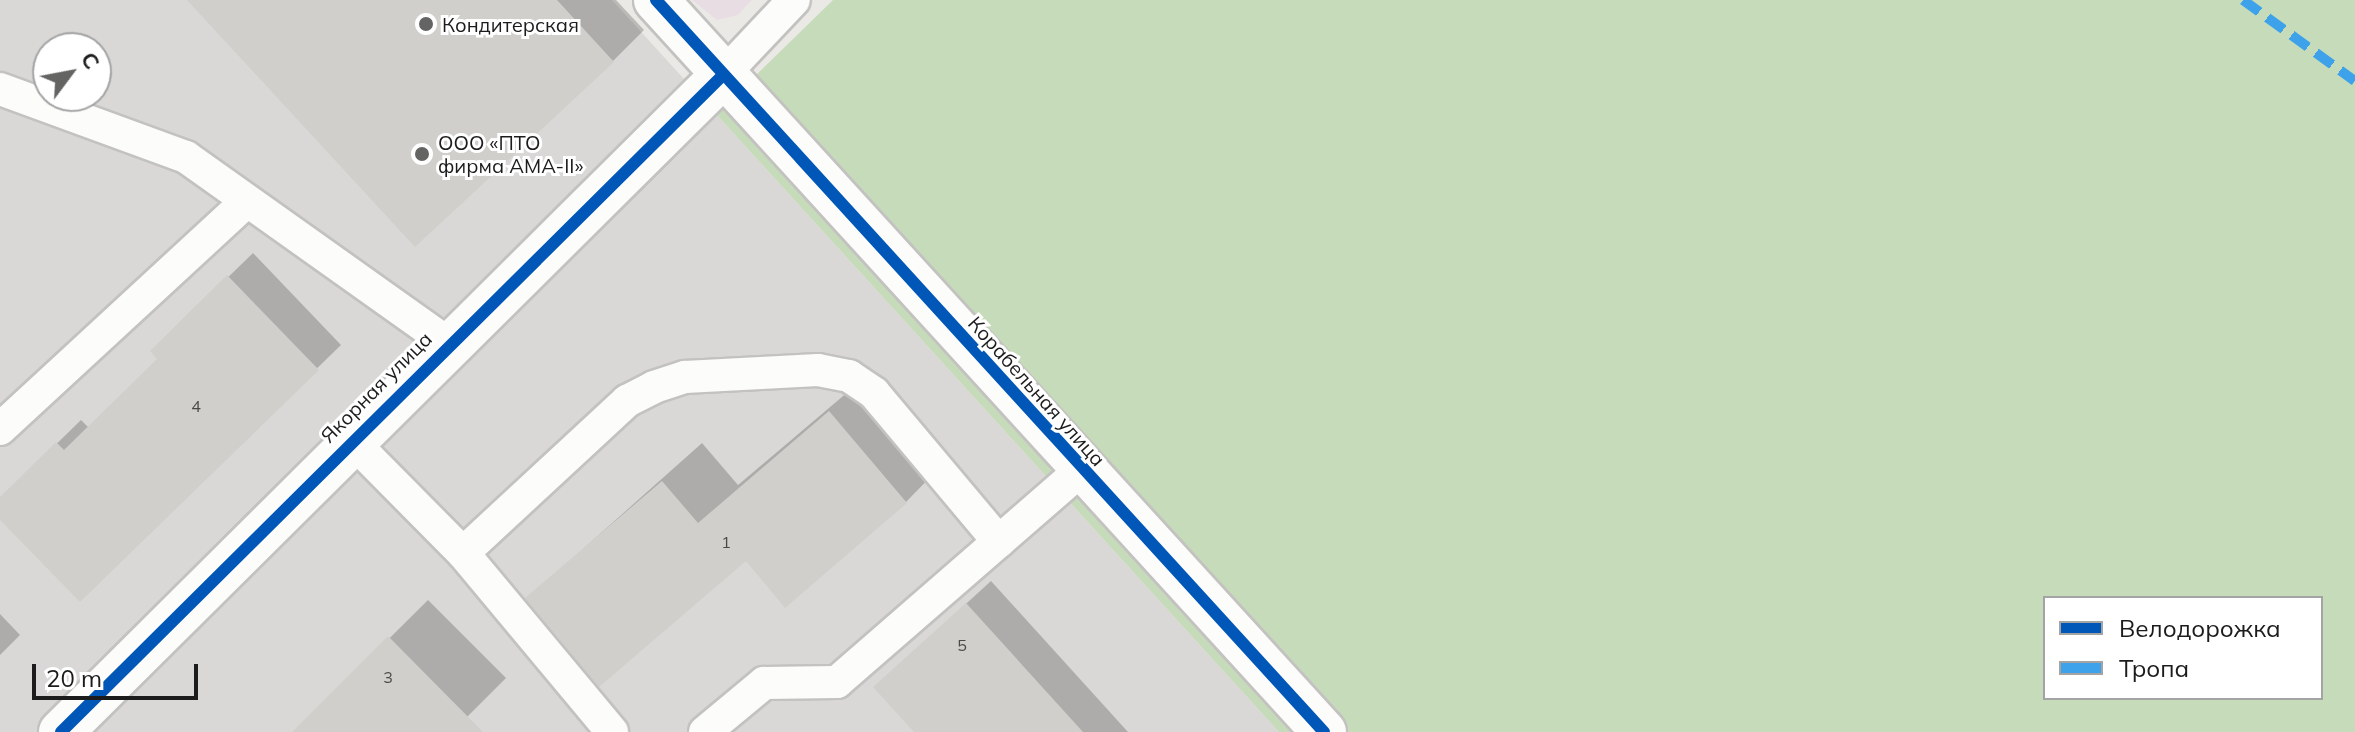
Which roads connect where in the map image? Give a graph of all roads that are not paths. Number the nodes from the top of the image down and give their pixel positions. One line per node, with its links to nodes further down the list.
1 (656, 0): 3 (street, Корабельная улица)
2 (794, 0): 3 (lane)
3 (723, 75): 6 (street, Якорная улица); 9 (street, Корабельная улица)
4 (0, 89): 5 (lane)
5 (246, 202): 6 (lane); 7 (lane)
6 (448, 343): 8 (street, Якорная улица)
7 (0, 429)
8 (351, 440): 11 (lane); 12 (street, Якорная улица)
9 (1081, 470): 10 (lane); 15 (street, Корабельная улица)
10 (999, 542): 11 (lane); 14 (lane)
11 (463, 553): 13 (lane)
12 (61, 732)
13 (612, 732)
14 (705, 732)
15 (1324, 732)

